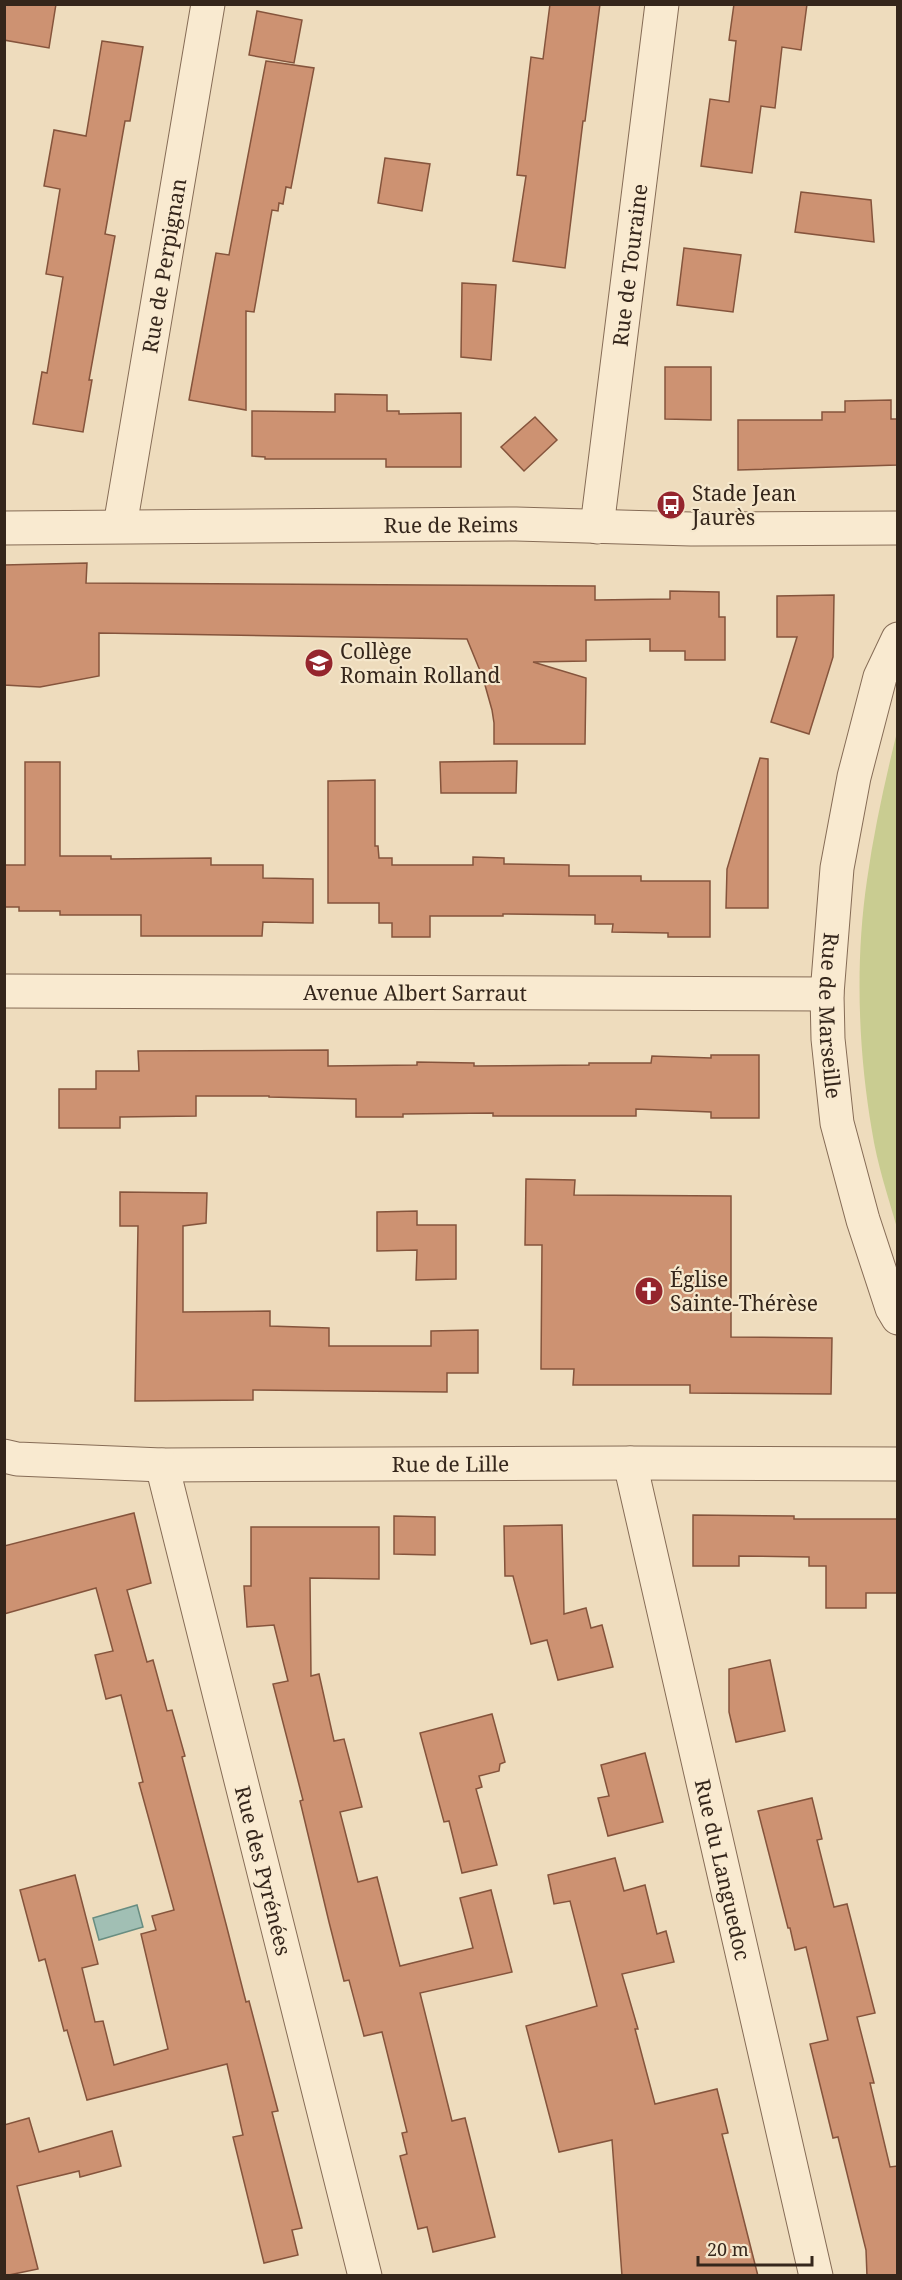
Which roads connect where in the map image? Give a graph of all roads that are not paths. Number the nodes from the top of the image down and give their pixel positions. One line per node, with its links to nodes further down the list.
1 (208, 4): 3 (street, Rue de Perpignan)
2 (662, 4): 4 (street, Rue de Touraine)
3 (120, 526): 4 (street, Rue de Reims); 5 (street, Rue de Reims)
4 (597, 527): 6 (street, Rue de Reims)
5 (4, 528)
6 (897, 528)
7 (897, 639): 9 (street, Rue de Marseille)
8 (4, 991): 9 (street, Avenue Albert Sarraut)
9 (827, 994): 10 (street, Rue de Marseille)
10 (897, 1318)
11 (4, 1456): 14 (street, Rue de Lille)
12 (630, 1463): 13 (street, Rue de Lille); 14 (street, Rue de Lille); 16 (street, Rue du Languedoc)
13 (897, 1464)
14 (162, 1465): 15 (street, Rue des Pyrénées)
15 (365, 2276)
16 (816, 2276)

